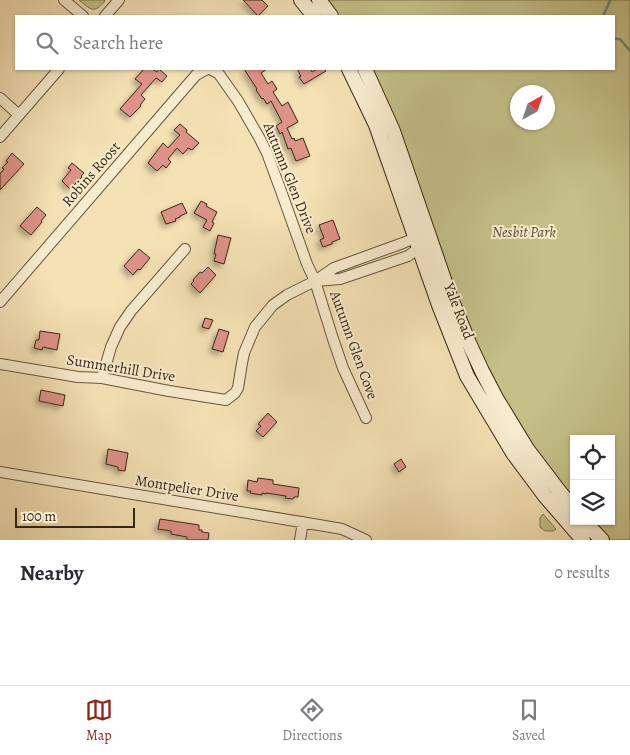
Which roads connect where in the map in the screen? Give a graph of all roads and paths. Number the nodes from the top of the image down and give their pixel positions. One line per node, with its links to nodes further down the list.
1 (64, 0): 5 (street)
2 (119, 0): 6 (street)
3 (301, 0): 7 (main road)
4 (319, 0): 8 (main road)
5 (82, 15)
6 (105, 15)
7 (313, 15)
8 (330, 15)
9 (58, 70): 15 (street)
10 (206, 70): 20 (street, Robins Roost)
11 (211, 70): 19 (street, Autumn Glen Drive)
12 (349, 70): 17 (main road, Yale Road)
13 (365, 70): 17 (main road, Yale Road)
14 (0, 98): 15 (street)
15 (19, 115): 16 (street)
16 (0, 137)
17 (424, 240): 19 (street); 27 (main road, Yale Road); 32 (main road, Yale Road)
18 (184, 249): 22 (street)
19 (315, 281): 23 (street); 25 (street, Autumn Glen Cove)
20 (0, 302)
21 (0, 364): 22 (street, Summerhill Drive)
22 (102, 378): 23 (street, Summerhill Drive)
23 (235, 393): 24 (street)
24 (243, 400)
25 (366, 418)
26 (0, 472): 28 (street, Montpelier Drive)
27 (570, 504)
28 (303, 522): 30 (street); 31 (street, Montpelier Drive)
29 (588, 525): 33 (main road)
30 (300, 540)
31 (366, 540)
32 (583, 540)
33 (602, 540)

